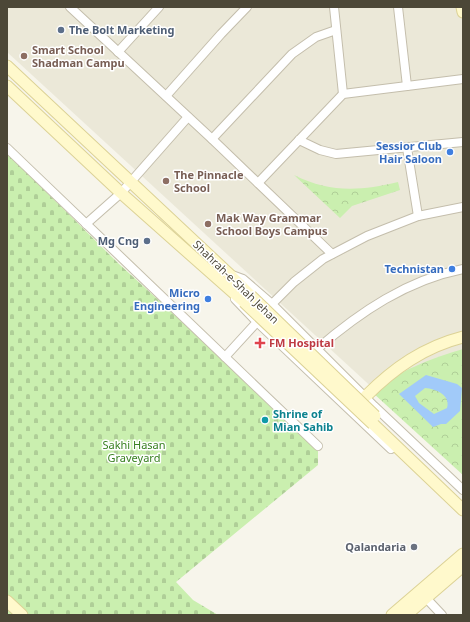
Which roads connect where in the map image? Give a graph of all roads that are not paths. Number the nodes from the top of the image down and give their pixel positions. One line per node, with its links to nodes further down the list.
1 (70, 7): 9 (street)
2 (159, 7): 9 (street)
3 (247, 7): 15 (street)
4 (334, 7): 8 (street)
5 (398, 7): 13 (street)
6 (462, 7): 7 (main road)
7 (463, 12)
8 (336, 30): 14 (street); 17 (street)
9 (118, 52): 15 (street)
10 (7, 66): 22 (main road, Shahrah-e-Shah Jehan)
11 (463, 79): 13 (street)
12 (7, 86): 24 (main road, Shahrah-e-Shah Jehan)
13 (407, 86): 14 (street)
14 (343, 94): 18 (street)
15 (166, 96): 16 (street)
16 (188, 116): 17 (street); 22 (street)
17 (212, 139): 23 (street)
18 (299, 140): 21 (street); 23 (street)
19 (463, 142): 21 (street)
20 (7, 148): 27 (street)
21 (407, 148): 26 (street)
22 (131, 182): 24 (street); 30 (main road, Shahrah-e-Shah Jehan)
23 (258, 183): 28 (street)
24 (120, 193): 27 (street); 31 (main road, Shahrah-e-Shah Jehan)
25 (463, 207): 26 (street)
26 (418, 216): 28 (street)
27 (86, 224): 37 (street)
28 (332, 254): 33 (street)
29 (463, 269): 36 (street)
30 (230, 274): 32 (main road, Shahrah-e-Shah Jehan); 33 (street)
31 (231, 290): 32 (main road, Shahrah-e-Shah Jehan); 34 (street)
32 (248, 299): 43 (main road, Shahrah-e-Shah Jehan, bridge); 44 (main road, Shahrah-e-Shah Jehan, bridge)
33 (272, 304): 36 (street)
34 (256, 322): 37 (street); 40 (street)
35 (463, 337): 38 (main road)
36 (318, 349): 38 (street)
37 (225, 357): 41 (street)
38 (366, 396): 39 (street)
39 (374, 406): 40 (street); 42 (street)
40 (360, 421): 45 (street)
41 (318, 446)
42 (463, 490)
43 (463, 500)
44 (463, 510)
45 (463, 513)
46 (463, 554): 51 (main road)
47 (461, 572): 48 (main road)
48 (426, 598): 52 (main road); 53 (street)
49 (7, 601): 50 (main road)
50 (22, 615)
51 (392, 615)
52 (406, 615)
53 (442, 615)

